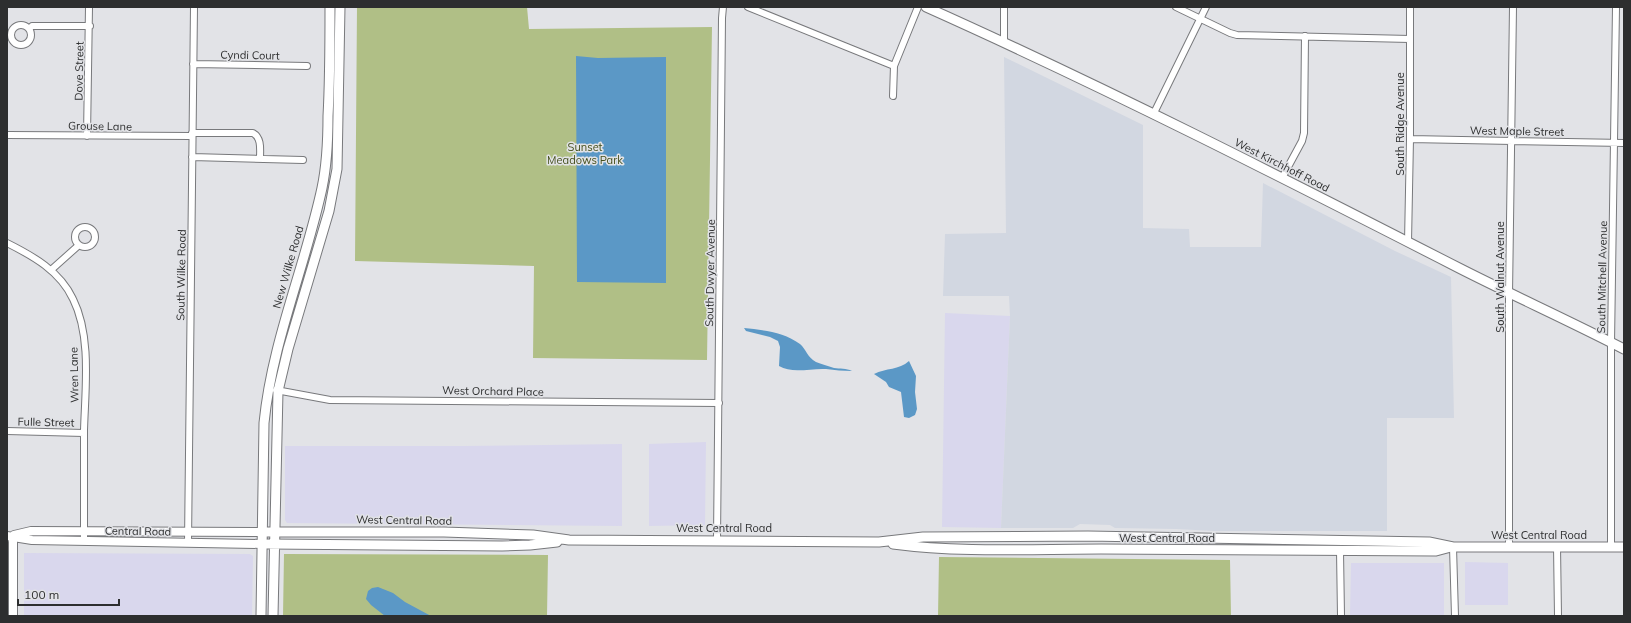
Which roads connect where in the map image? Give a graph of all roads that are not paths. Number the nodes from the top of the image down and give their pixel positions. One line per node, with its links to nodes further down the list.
1 (89, 7): 16 (street, Dove Street)
2 (194, 7): 21 (street, South Wilke Road)
3 (330, 7): 44 (main road, New Wilke Road)
4 (340, 7): 44 (main road, New Wilke Road)
5 (723, 7): 45 (street, South Dwyer Avenue)
6 (748, 7): 23 (street)
7 (918, 7): 23 (street)
8 (926, 7): 20 (main road, West Kirchhoff Road)
9 (1004, 7): 20 (street)
10 (1176, 7): 15 (street)
11 (1206, 7): 15 (street)
12 (1410, 7): 19 (street, South Ridge Avenue)
13 (1513, 7): 30 (street, South Walnut Avenue)
14 (1616, 7): 31 (street, South Mitchell Avenue)
15 (1200, 19): 18 (street); 25 (street)
16 (90, 26): 17 (street); 28 (street, Dove Street)
17 (29, 29)
18 (1305, 36): 19 (street); 36 (street)
19 (1410, 39): 29 (street, South Ridge Avenue)
20 (1004, 42): 25 (main road, West Kirchhoff Road)
21 (193, 64): 22 (street, Cyndi Court); 27 (street, South Wilke Road)
22 (307, 66)
23 (894, 66): 24 (street)
24 (893, 96)
25 (1153, 115): 36 (main road, West Kirchhoff Road)
26 (7, 135): 28 (street, Grouse Lane)
27 (192, 135): 28 (street, Grouse Lane); 33 (street, South Wilke Road); 34 (street, Grouse Lane)
28 (87, 136)
29 (1410, 139): 30 (street, West Maple Street); 37 (street, South Ridge Avenue)
30 (1511, 140): 31 (street, West Maple Street); 41 (street, South Walnut Avenue)
31 (1614, 142): 32 (street, West Maple Street); 42 (street, South Mitchell Avenue)
32 (1624, 143)
33 (192, 157): 34 (street); 48 (street, South Wilke Road)
34 (260, 159): 35 (street)
35 (303, 160)
36 (1282, 178): 37 (main road, West Kirchhoff Road)
37 (1408, 242): 41 (main road, West Kirchhoff Road)
38 (7, 243): 40 (street, Wren Lane)
39 (79, 245): 40 (street)
40 (51, 270): 47 (street, Wren Lane)
41 (1509, 294): 42 (main road, West Kirchhoff Road); 64 (street, South Walnut Avenue)
42 (1611, 343): 43 (main road, West Kirchhoff Road); 61 (street, South Mitchell Avenue)
43 (1624, 349)
44 (274, 389): 45 (street, West Orchard Place); 49 (main road, New Wilke Road); 51 (main road, New Wilke Road)
45 (718, 403): 54 (street, South Dwyer Avenue)
46 (7, 431): 47 (street, Fulle Street)
47 (84, 433): 50 (street, Wren Lane)
48 (189, 531): 50 (street, Central Road); 51 (street, Central Road); 57 (street, South Wilke Road)
49 (274, 531): 51 (main road, West Central Road); 53 (main road, West Central Road); 59 (main road, New Wilke Road)
50 (84, 532): 52 (street, Central Road); 55 (street, Wren Lane)
51 (263, 532): 58 (main road, New Wilke Road)
52 (10, 536): 55 (street, Central Road); 66 (street)
53 (568, 540): 54 (main road, West Central Road); 59 (main road, West Central Road)
54 (717, 540): 56 (main road, West Central Road)
55 (84, 541): 57 (street, Central Road)
56 (879, 542): 63 (main road, West Central Road); 65 (main road, West Central Road)
57 (188, 543): 58 (street, Central Road)
58 (263, 544): 59 (main road, West Central Road); 67 (main road, New Wilke Road)
59 (274, 544): 68 (main road, New Wilke Road)
60 (1557, 546): 61 (main road, West Central Road); 64 (main road, West Central Road); 71 (street)
61 (1611, 546): 62 (main road, West Central Road)
62 (1624, 546)
63 (1453, 547): 64 (main road, West Central Road); 65 (main road, West Central Road); 70 (street)
64 (1509, 547)
65 (1340, 551): 69 (street)
66 (13, 616)
67 (261, 616)
68 (273, 616)
69 (1341, 616)
70 (1455, 616)
71 (1558, 616)

